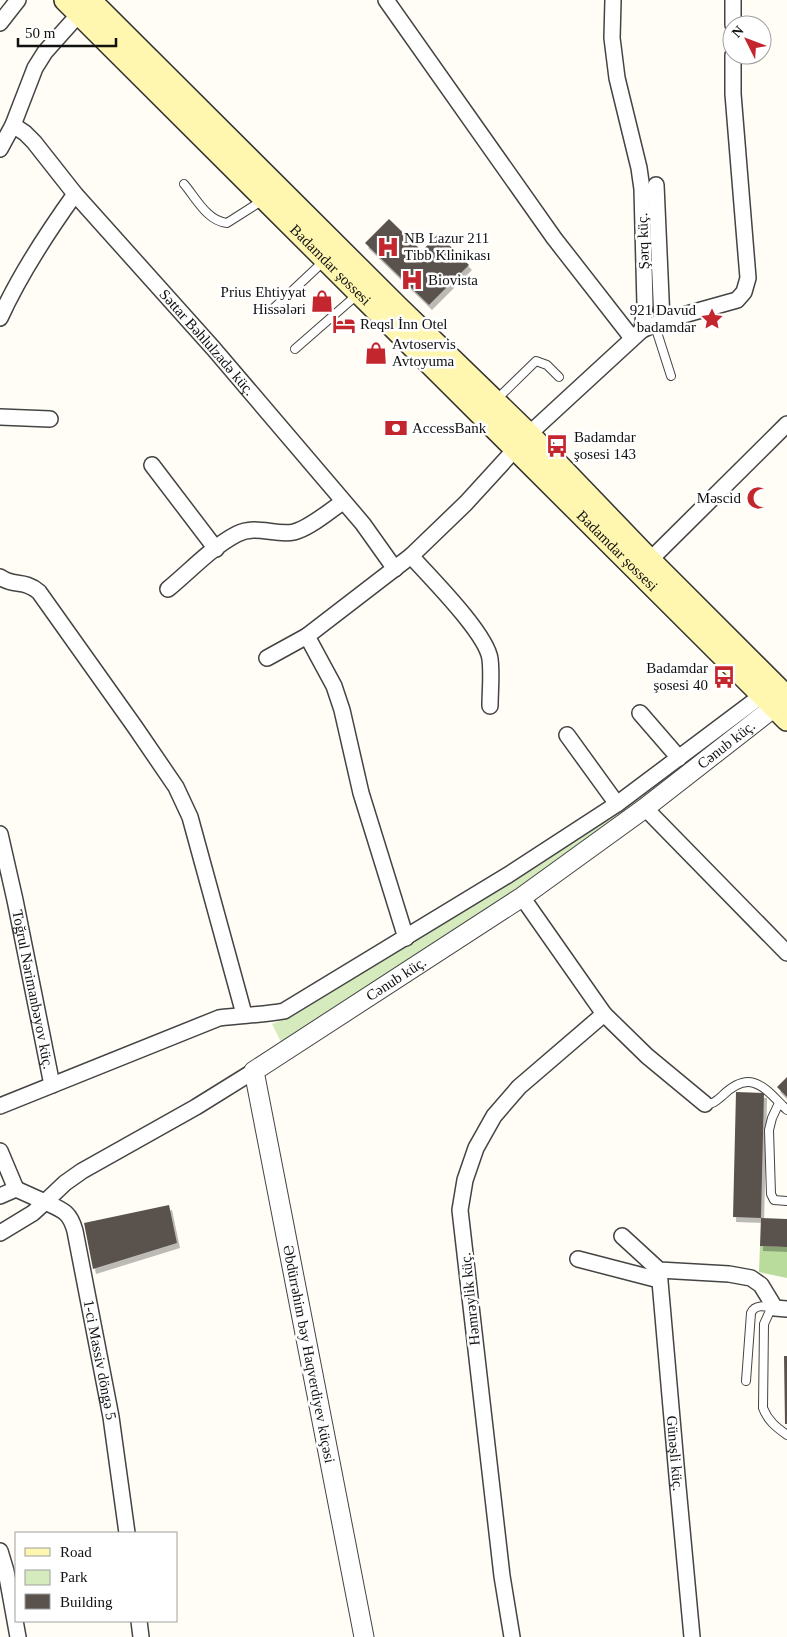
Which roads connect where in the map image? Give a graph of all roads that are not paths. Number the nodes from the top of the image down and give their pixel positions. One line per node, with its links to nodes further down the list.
1 (18, 0): 7 (street)
2 (386, 0): 20 (street)
3 (613, 0): 20 (street, Şərq küç.)
4 (733, 0): 6 (street)
5 (78, 5): 9 (street); 11 (main road, Badamdar şossesi)
6 (733, 15)
7 (0, 23)
8 (733, 65): 20 (street)
9 (13, 125): 10 (street); 14 (street, Səttar Bəhlulzadə küç.)
10 (0, 150)
11 (241, 163): 15 (main road, Badamdar şossesi); 24 (main road, Badamdar şossesi)
12 (184, 184): 15 (lane)
13 (656, 185): 20 (street)
14 (75, 194): 19 (street); 30 (street, Səttar Bəhlulzadə küç.)
15 (265, 199): 16 (main road, Badamdar şossesi)
16 (326, 259): 17 (main road, Badamdar şossesi); 18 (lane)
17 (359, 293): 21 (lane); 28 (main road, Badamdar şossesi)
18 (274, 308)
19 (0, 318)
20 (648, 329): 22 (lane); 28 (street)
21 (295, 349)
22 (671, 376)
23 (559, 377): 24 (lane)
24 (495, 401): 28 (main road, Badamdar şossesi)
25 (0, 417): 26 (street)
26 (50, 418)
27 (787, 424): 33 (street)
28 (522, 441): 32 (street); 33 (main road, Badamdar şossesi); 39 (main road, Badamdar şossesi)
29 (152, 465): 31 (street)
30 (343, 502): 31 (street); 34 (street, Səttar Bəhlulzadə küç.)
31 (216, 549): 36 (street)
32 (411, 556): 34 (street); 40 (street)
33 (650, 560): 39 (main road, Badamdar şossesi)
34 (395, 569): 37 (street)
35 (0, 577): 50 (street)
36 (168, 589)
37 (307, 636): 38 (street); 48 (street)
38 (267, 658)
39 (778, 700): 43 (street, Cənub küç.); 45 (street, Cənub küç.)
40 (490, 706)
41 (640, 713): 43 (street)
42 (568, 736): 44 (street)
43 (679, 758): 44 (street, Cənub küç.)
44 (617, 804): 48 (street, Cənub küç.)
45 (645, 808): 47 (street, Cənub küç.); 49 (street)
46 (0, 834): 53 (street, Toğrul Nərimanbəyov küç.)
47 (522, 897): 51 (street); 52 (street, Cənub küç.)
48 (406, 938): 50 (street, Cənub küç.)
49 (787, 953)
50 (244, 1014): 53 (street, Cənub küç.)
51 (604, 1014): 55 (street); 78 (street, Həmrəylik küç.)
52 (254, 1072): 62 (street, Cənub küç.); 77 (street, Əbdürrəhim bəy Haqverdiyev küçəsi)
53 (52, 1085): 56 (street, Cənub küç.)
54 (780, 1103): 55 (lane); 57 (lane); 61 (lane)
55 (705, 1104)
56 (0, 1106)
57 (787, 1110)
58 (0, 1151): 59 (street)
59 (16, 1189): 60 (street); 62 (street)
60 (0, 1196)
61 (787, 1201)
62 (45, 1202): 63 (street, Cənub küç.); 70 (street, 1-ci Massiv döngə 5)
63 (0, 1233)
64 (622, 1236): 66 (street)
65 (578, 1259): 66 (street)
66 (659, 1275): 67 (street); 79 (street, Günəşli küç.)
67 (781, 1308): 68 (lane); 69 (lane)
68 (746, 1381)
69 (787, 1435)
70 (127, 1532)
71 (0, 1552): 72 (street)
72 (15, 1620)
73 (15, 1622): 75 (street)
74 (139, 1622): 76 (street)
75 (18, 1637)
76 (141, 1637)
77 (364, 1637)
78 (512, 1637)
79 (692, 1637)

